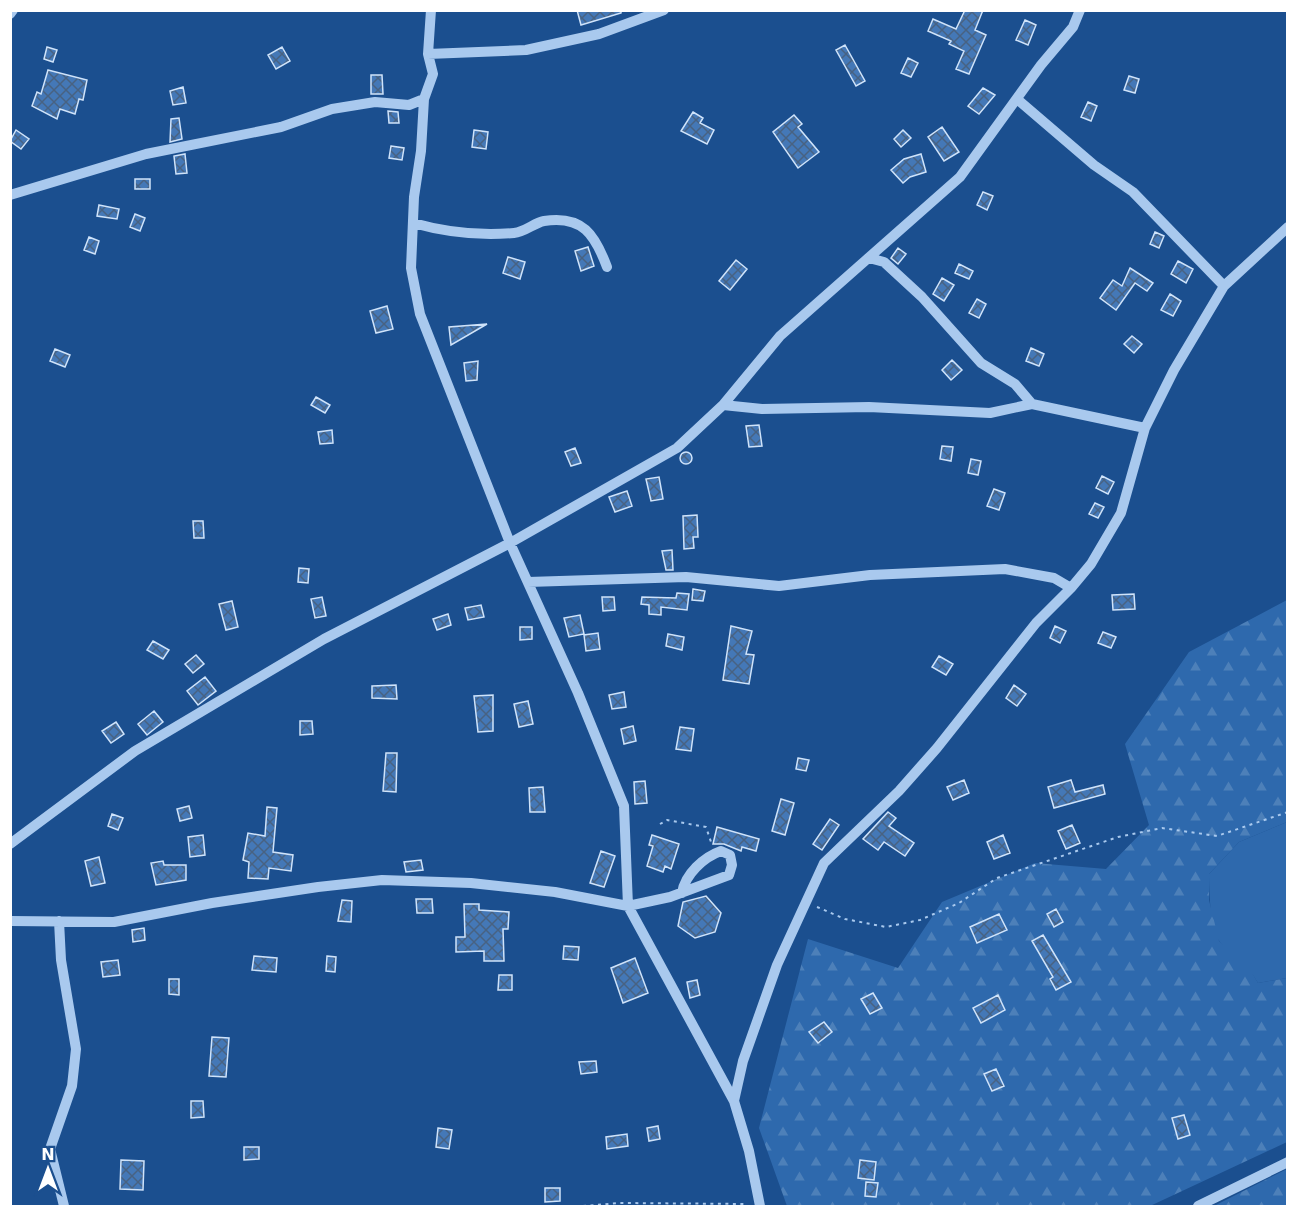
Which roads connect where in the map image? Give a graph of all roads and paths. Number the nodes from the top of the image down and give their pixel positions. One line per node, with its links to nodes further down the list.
1 (431, 10): 4 (street)
2 (664, 10): 4 (street)
3 (1080, 10): 6 (street)
4 (428, 54): 5 (street)
5 (424, 99): 7 (street); 8 (street)
6 (1017, 99): 10 (street); 12 (street)
7 (10, 195)
8 (413, 223): 11 (street); 16 (street)
9 (1287, 227): 12 (street)
10 (869, 258): 13 (street); 14 (street)
11 (607, 267)
12 (1224, 286): 15 (street)
13 (1032, 404): 14 (street); 15 (street)
14 (723, 405): 16 (street)
15 (1145, 428): 18 (street)
16 (510, 543): 17 (street); 21 (street)
17 (528, 582): 18 (street); 25 (street)
18 (1071, 588): 24 (street)
19 (1287, 812): 24 (path)
20 (660, 824): 22 (path)
21 (10, 844)
22 (715, 853): 23 (street); 23 (street)
23 (682, 893): 25 (street)
24 (806, 903): 28 (street)
25 (628, 906): 27 (street); 28 (street)
26 (10, 921): 27 (street)
27 (59, 921): 31 (street)
28 (734, 1101): 30 (street)
29 (1287, 1162): 33 (street)
30 (759, 1205): 32 (path)
31 (64, 1206)
32 (583, 1206)
33 (1198, 1206)

